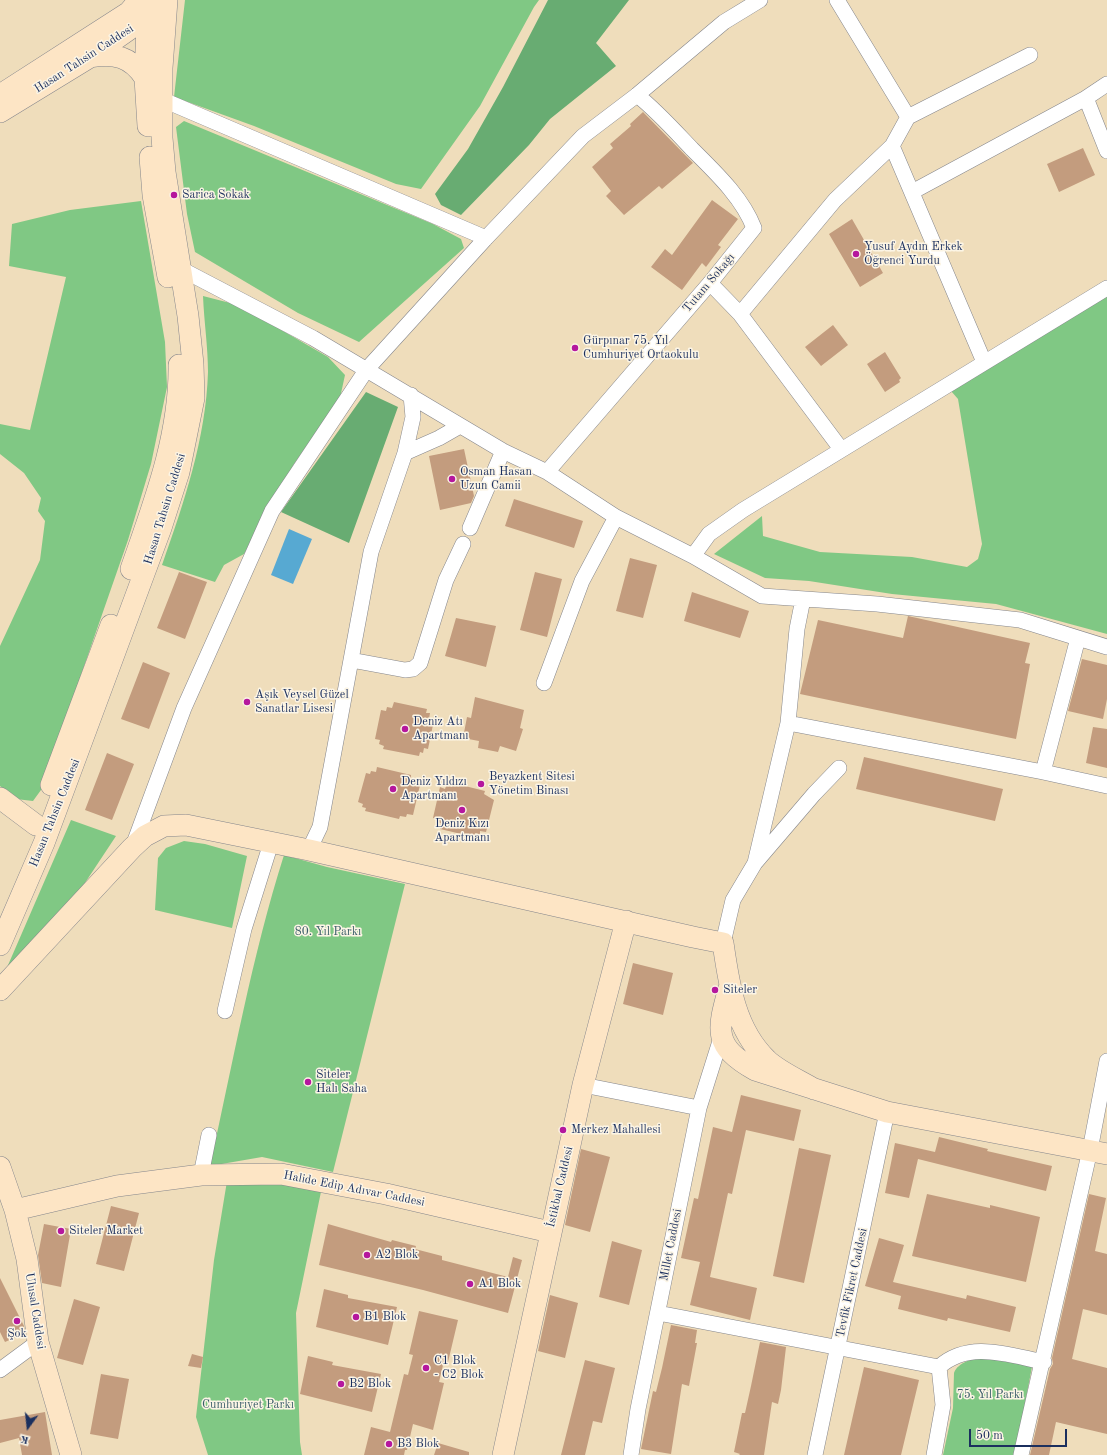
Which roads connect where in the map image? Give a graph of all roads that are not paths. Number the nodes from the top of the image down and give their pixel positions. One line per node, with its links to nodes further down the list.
1 (162, 0): 5 (street, Hasan Tahsin Caddesi)
2 (167, 0): 6 (street, Hasan Tahsin Caddesi)
3 (760, 0): 12 (street)
4 (837, 0): 16 (street)
5 (145, 6): 6 (street); 8 (street, Hasan Tahsin Caddesi); 9 (street, Hasan Tahsin Caddesi); 11 (street, Hasan Tahsin Caddesi)
6 (164, 41): 14 (street, Hasan Tahsin Caddesi)
7 (1030, 55): 16 (street)
8 (90, 57): 9 (street); 15 (street, Hasan Tahsin Caddesi)
9 (145, 78): 21 (street, Hasan Tahsin Caddesi)
10 (1107, 84): 13 (street)
11 (2, 90)
12 (637, 95): 20 (street); 23 (street, Tutam Sokağı)
13 (1086, 98): 18 (street); 19 (street)
14 (161, 99): 20 (street); 22 (street, Hasan Tahsin Caddesi)
15 (0, 112)
16 (908, 117): 17 (street)
17 (892, 146): 19 (street); 25 (street)
18 (1107, 151)
19 (912, 192): 26 (street)
20 (486, 238): 27 (street)
21 (164, 256): 22 (street); 48 (street, Hasan Tahsin Caddesi)
22 (181, 269): 27 (street); 56 (street, Hasan Tahsin Caddesi)
23 (710, 283): 25 (street); 33 (street, Tutam Sokağı)
24 (1107, 288): 26 (street)
25 (740, 314): 30 (street)
26 (984, 362): 30 (street)
27 (367, 369): 28 (street); 50 (street)
28 (411, 396): 29 (street); 32 (street)
29 (460, 426): 31 (street); 32 (street)
30 (841, 449): 37 (street)
31 (503, 450): 33 (street); 35 (street)
32 (405, 453): 41 (street)
33 (547, 472): 34 (street)
34 (616, 517): 37 (street); 42 (street)
35 (470, 528)
36 (463, 544): 41 (street)
37 (693, 556): 38 (street)
38 (803, 599): 39 (street); 43 (street)
39 (1078, 638): 40 (street); 45 (street)
40 (1107, 647)
41 (351, 660): 51 (street)
42 (544, 683)
43 (788, 723): 45 (street); 52 (street)
44 (839, 768): 52 (street)
45 (1043, 772): 46 (street)
46 (1107, 786)
47 (0, 798): 48 (street)
48 (36, 825): 53 (street, Hasan Tahsin Caddesi)
49 (271, 843): 50 (street); 51 (street); 59 (street)
50 (132, 848): 58 (street)
51 (309, 850): 54 (street)
52 (755, 863): 55 (street)
53 (0, 916)
54 (626, 921): 55 (street); 62 (street, İstikbal Caddesi)
55 (723, 943): 57 (street)
56 (0, 945)
57 (729, 988): 60 (street); 63 (street)
58 (0, 990)
59 (225, 1011)
60 (720, 1038): 63 (street); 64 (street, Millet Caddesi)
61 (1107, 1061): 67 (street)
62 (583, 1085): 64 (street); 71 (street, İstikbal Caddesi)
63 (814, 1089): 65 (street)
64 (699, 1108): 72 (street, Millet Caddesi)
65 (887, 1112): 67 (street); 74 (street, Tevfik Fikret Caddesi)
66 (209, 1135): 69 (street)
67 (1099, 1152): 75 (street)
68 (0, 1167): 70 (street, Ulusal Caddesi)
69 (201, 1175): 70 (street, Halide Edip Adıvar Caddesi); 71 (street, Halide Edip Adıvar Caddesi)
70 (15, 1210): 73 (street, Ulusal Caddesi)
71 (550, 1232): 79 (street, İstikbal Caddesi)
72 (658, 1313): 74 (street); 80 (street, Millet Caddesi)
73 (38, 1342): 77 (street); 78 (street, Ulusal Caddesi)
74 (839, 1348): 76 (street); 81 (street, Tevfik Fikret Caddesi)
75 (1044, 1362): 76 (street); 83 (street)
76 (939, 1367): 82 (street)
77 (0, 1370)
78 (71, 1455)
79 (503, 1455)
80 (631, 1455)
81 (815, 1455)
82 (934, 1455)
83 (1021, 1455)

